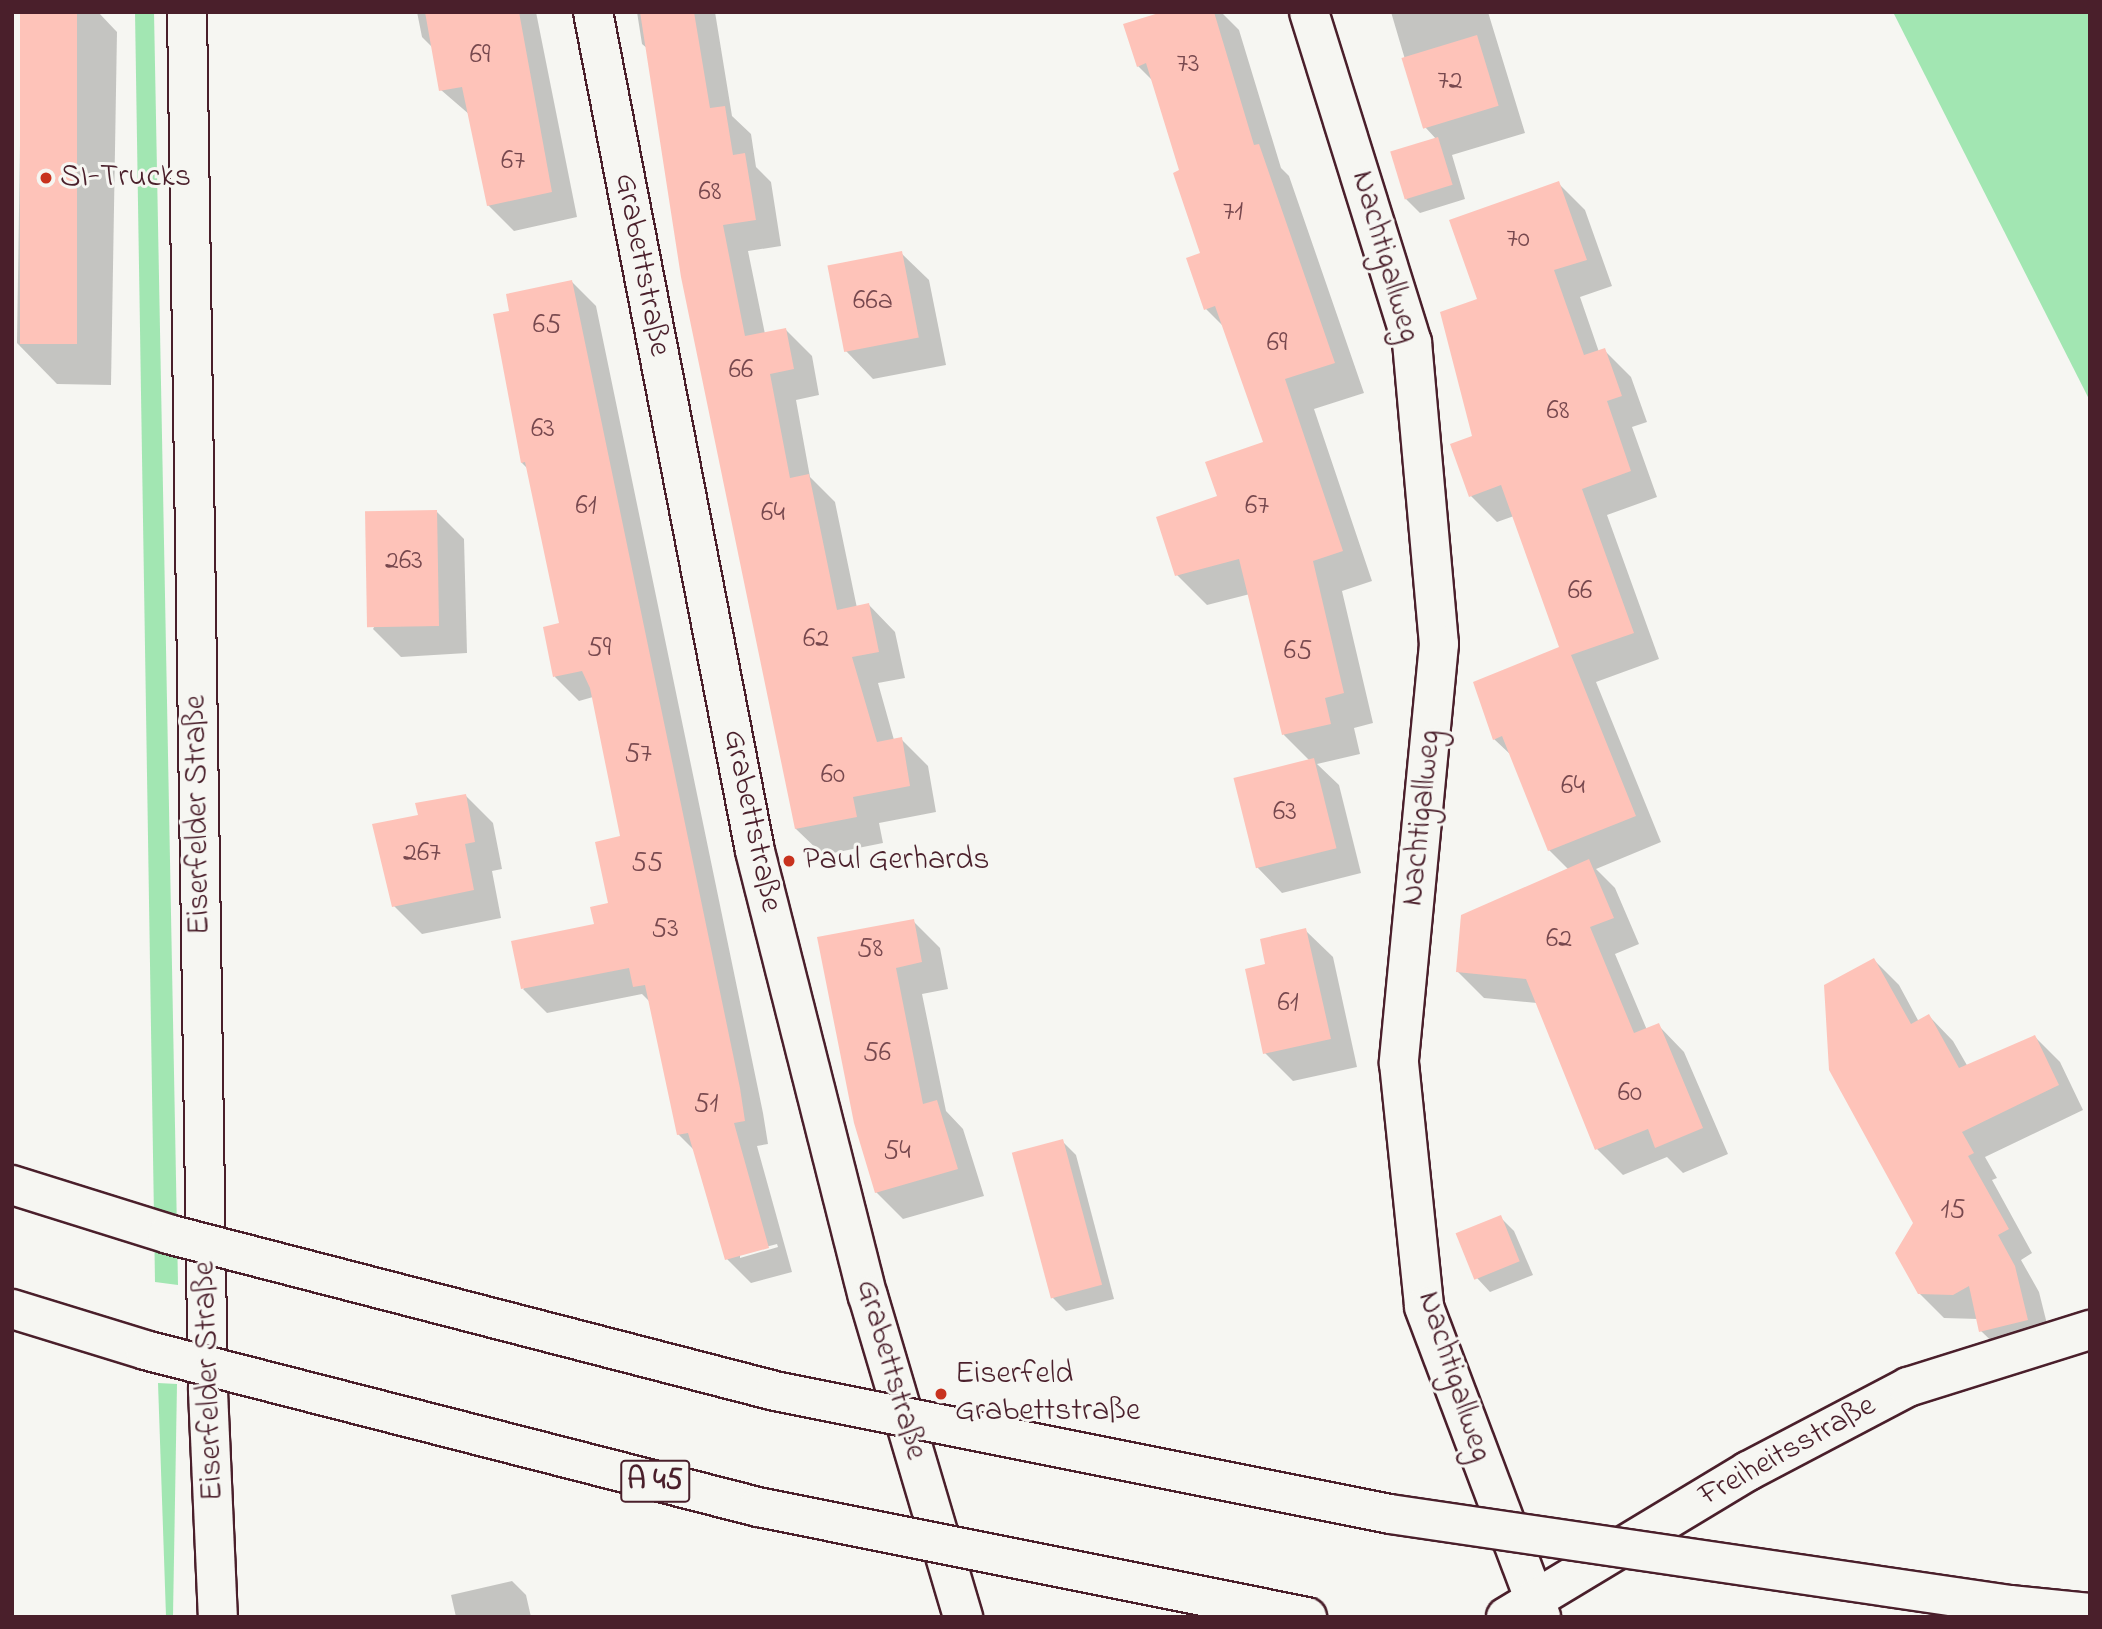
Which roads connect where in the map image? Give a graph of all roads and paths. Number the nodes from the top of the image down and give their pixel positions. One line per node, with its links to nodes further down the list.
1 (187, 12): 9 (main road, Eiserfelder Straße)
2 (593, 12): 10 (main road, Grabettstraße)
3 (1309, 12): 7 (main road, Nachtigallweg)
4 (12, 1185): 8 (main road, bridge)
5 (12, 1309): 11 (main road, A 45, bridge)
6 (2090, 1330): 7 (main road, Freiheitsstraße)
7 (1527, 1612)
8 (2090, 1613)
9 (218, 1617)
10 (963, 1617)
11 (1307, 1617)

